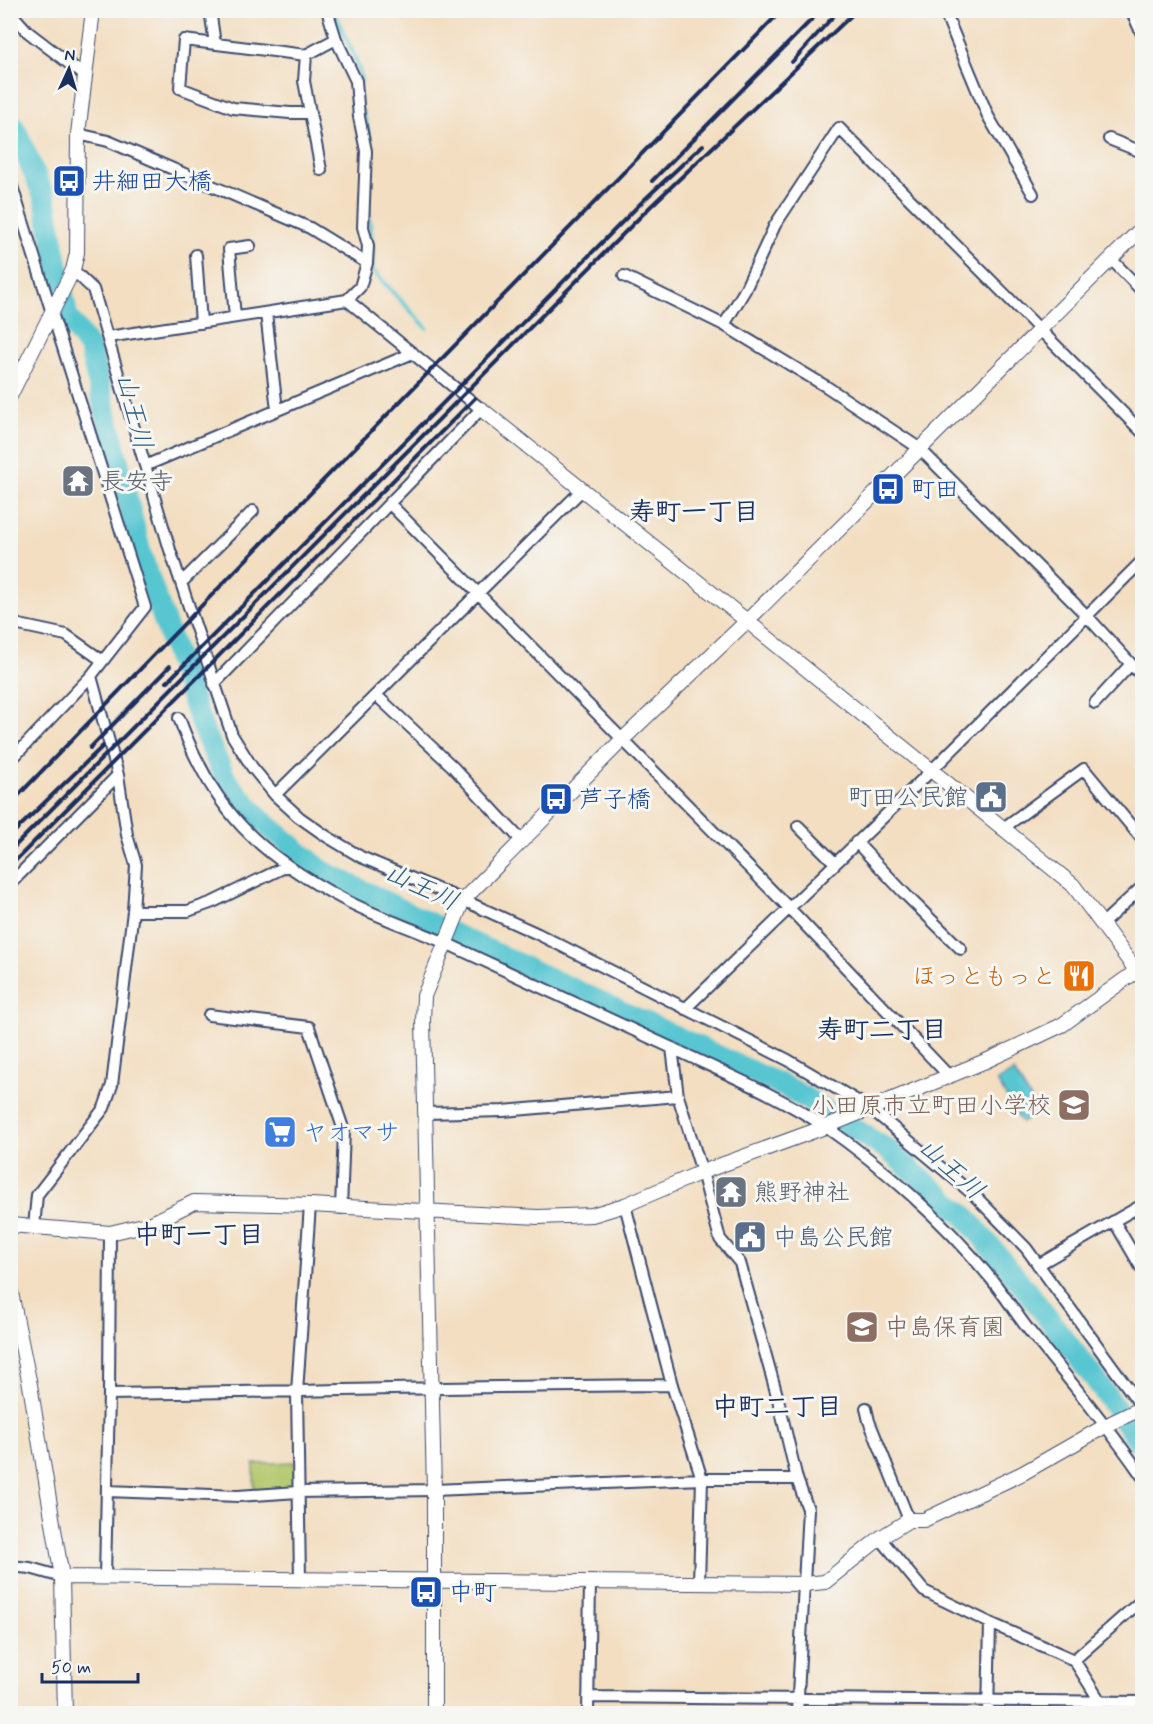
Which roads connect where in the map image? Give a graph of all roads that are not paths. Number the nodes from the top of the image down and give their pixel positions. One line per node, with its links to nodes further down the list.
1 (93, 10): 11 (street)
2 (210, 10): 9 (street)
3 (327, 10): 8 (street)
4 (944, 10): 18 (street)
5 (1131, 10): 7 (street)
6 (10, 12): 11 (street)
7 (1143, 34)
8 (336, 39): 10 (street); 23 (street)
9 (215, 44): 10 (street); 12 (street)
10 (306, 55): 12 (street)
11 (84, 75): 13 (street)
12 (311, 112): 16 (street)
13 (78, 134): 23 (street); 24 (street)
14 (1108, 139): 15 (street)
15 (1143, 153)
16 (321, 170)
17 (10, 180): 28 (street)
18 (1034, 194)
19 (1143, 228): 22 (street)
20 (250, 246): 30 (street)
21 (196, 255): 31 (street)
22 (1111, 259): 26 (street); 33 (street)
23 (367, 263): 27 (street)
24 (73, 270): 28 (street); 34 (street)
25 (624, 276): 32 (street)
26 (1143, 291)
27 (347, 300): 29 (street); 35 (street)
28 (53, 313): 36 (street); 51 (street)
29 (266, 313): 30 (street); 38 (street)
30 (235, 317): 31 (street)
31 (201, 323): 34 (street)
32 (724, 325): 33 (street); 40 (street)
33 (1040, 330): 39 (street); 40 (street)
34 (108, 337): 41 (street)
35 (413, 353): 37 (street); 38 (street)
36 (10, 396)
37 (481, 409): 42 (street); 43 (street)
38 (277, 410): 41 (street)
39 (1143, 432)
40 (919, 448): 48 (street); 49 (street)
41 (147, 465): 46 (street)
42 (582, 490): 47 (street); 49 (street)
43 (390, 504): 47 (street); 55 (street)
44 (254, 511): 46 (street)
45 (1143, 561): 48 (street)
46 (181, 583): 55 (street)
47 (479, 592): 56 (street); 59 (street)
48 (1087, 616): 52 (street); 61 (street)
49 (747, 621): 59 (street); 61 (street)
50 (10, 623): 51 (street)
51 (103, 661): 53 (street)
52 (1131, 664): 54 (street); 57 (street)
53 (91, 676): 60 (street); 62 (street)
54 (1143, 676)
55 (214, 684): 63 (street)
56 (376, 695): 63 (street); 67 (street)
57 (1095, 703)
58 (178, 718): 70 (street)
59 (622, 740): 67 (street); 74 (street)
60 (10, 761)
61 (931, 771): 65 (street); 68 (street)
62 (118, 775): 71 (street); 75 (street)
63 (275, 795): 73 (street)
64 (798, 826): 69 (street)
65 (1002, 829): 66 (street); 76 (street)
66 (1143, 839)
67 (521, 840): 73 (street)
68 (856, 842): 69 (street); 78 (street)
69 (835, 863): 74 (street)
70 (287, 866): 75 (street); 77 (street)
71 (10, 884)
72 (1143, 887): 76 (street)
73 (463, 900): 77 (street); 80 (street)
74 (789, 908): 80 (street); 83 (street)
75 (133, 911): 96 (street)
76 (1102, 924): 79 (street)
77 (444, 943): 82 (street); 86 (street)
78 (961, 949)
79 (1140, 973): 83 (street)
80 (685, 1009): 85 (street)
81 (209, 1015): 92 (street)
82 (672, 1048): 84 (street); 87 (street)
83 (950, 1077): 85 (street)
84 (678, 1096): 86 (street); 88 (street)
85 (871, 1109): 87 (street); 98 (street)
86 (426, 1113): 93 (street)
87 (825, 1127): 88 (street); 107 (street)
88 (702, 1172): 91 (street); 110 (street)
89 (1143, 1204): 94 (street)
90 (310, 1205): 92 (street); 97 (street); 103 (street)
91 (625, 1205): 93 (street); 101 (street)
92 (341, 1208): 93 (street)
93 (428, 1211): 102 (street)
94 (1114, 1221): 98 (street); 99 (street)
95 (10, 1225): 96 (street)
96 (34, 1227): 97 (street)
97 (110, 1233): 104 (street)
98 (1038, 1265): 106 (street)
99 (1143, 1269)
100 (10, 1288): 117 (street)
101 (672, 1385): 102 (street); 109 (street)
102 (432, 1389): 103 (street); 111 (street)
103 (297, 1392): 104 (street); 113 (street)
104 (109, 1394): 112 (street)
105 (866, 1408): 114 (street)
106 (1142, 1408): 107 (street)
107 (1109, 1424): 108 (street); 114 (street)
108 (1143, 1476)
109 (702, 1479): 110 (street); 111 (street); 122 (street)
110 (797, 1479): 123 (street)
111 (434, 1490): 113 (street); 120 (street)
112 (107, 1491): 113 (street); 118 (street)
113 (298, 1492): 119 (street)
114 (909, 1520): 115 (street)
115 (880, 1538): 123 (street); 125 (street)
116 (10, 1566): 117 (street)
117 (62, 1577): 118 (street); 132 (street)
118 (105, 1577): 119 (street)
119 (300, 1580): 120 (street)
120 (434, 1580): 121 (street); 133 (street)
121 (590, 1581): 122 (street); 127 (street)
122 (699, 1583): 123 (street)
123 (805, 1584): 128 (street)
124 (1143, 1600): 126 (street)
125 (990, 1623): 126 (street); 129 (street)
126 (1074, 1660): 130 (street)
127 (588, 1697): 128 (street); 134 (street)
128 (798, 1700): 129 (street); 135 (street)
129 (988, 1701): 130 (street); 136 (street)
130 (1100, 1701): 131 (street); 137 (street)
131 (1143, 1702)
132 (65, 1713)
133 (434, 1713)
134 (588, 1713)
135 (797, 1713)
136 (988, 1713)
137 (1108, 1713)

